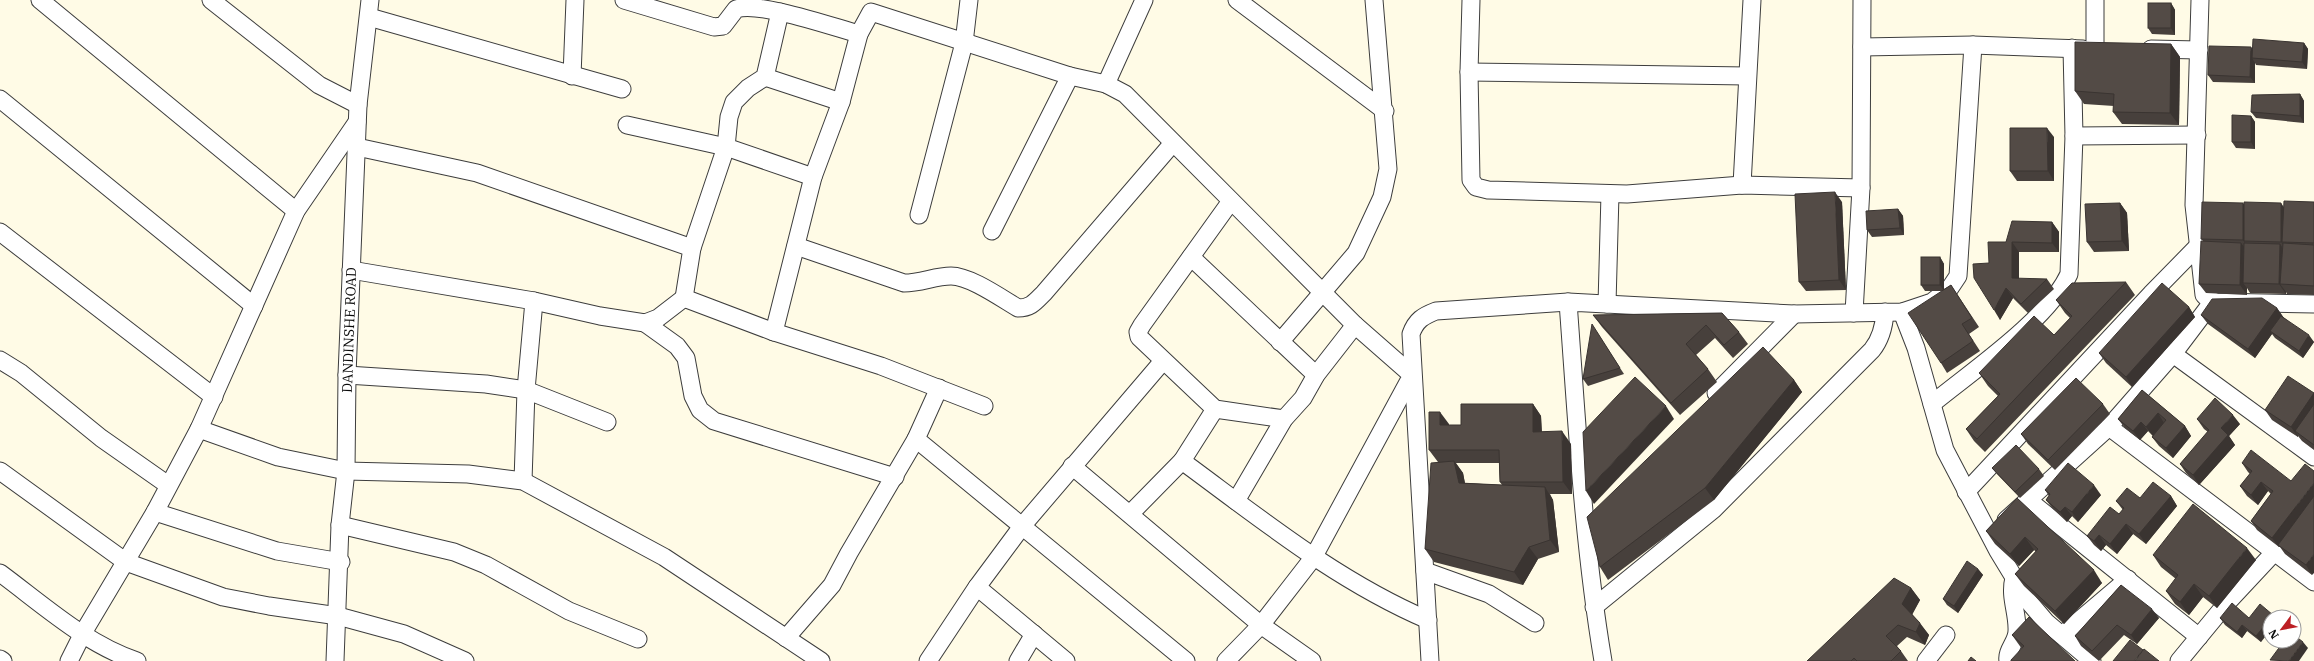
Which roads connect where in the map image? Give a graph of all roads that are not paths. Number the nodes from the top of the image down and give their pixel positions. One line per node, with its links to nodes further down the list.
1 (40, 0): 45 (street)
2 (211, 0): 33 (street)
3 (575, 0): 24 (street)
4 (624, 0): 15 (street)
5 (969, 0): 17 (street)
6 (1144, 0): 28 (street)
7 (1237, 0): 32 (street)
8 (1374, 0): 32 (street)
9 (1471, 0): 23 (street)
10 (1752, 0): 26 (street)
11 (1862, 0): 19 (street)
12 (2095, 0): 20 (street)
13 (2200, 0): 22 (street)
14 (368, 5): 24 (street); 33 (street, DANDINSHE ROAD)
15 (780, 12): 16 (street); 27 (street)
16 (859, 34): 17 (street); 31 (street)
17 (964, 43): 25 (street); 46 (street)
18 (1973, 45): 19 (street); 20 (street); 63 (street)
19 (1862, 47): 42 (street)
20 (2072, 48): 36 (street)
21 (2132, 49): 22 (street)
22 (2199, 50): 35 (street)
23 (1469, 72): 26 (street); 43 (street)
24 (572, 76): 29 (street)
25 (1070, 76): 28 (street); 47 (street)
26 (1747, 76): 41 (street)
27 (765, 77): 31 (street); 39 (street)
28 (1106, 84): 37 (street)
29 (622, 88)
30 (0, 99): 61 (street)
31 (841, 102): 40 (street)
32 (1385, 111): 54 (street)
33 (358, 113): 38 (street, DANDINSHE ROAD); 45 (street)
34 (627, 125): 39 (street)
35 (2197, 135): 36 (street); 50 (street)
36 (2074, 136): 80 (street)
37 (1173, 143): 44 (street); 49 (street)
38 (356, 147): 51 (street); 53 (street, DANDINSHE ROAD)
39 (726, 147): 40 (street); 51 (street)
40 (813, 177): 49 (street)
41 (1742, 185): 42 (street); 43 (street)
42 (1861, 188): 64 (street)
43 (1610, 194): 59 (street)
44 (1231, 201): 52 (street); 54 (street)
45 (296, 211): 61 (street)
46 (919, 215)
47 (992, 231)
48 (0, 232): 78 (street)
49 (796, 246): 68 (street)
50 (2199, 246): 57 (street); 96 (street)
51 (692, 248): 55 (street)
52 (1191, 256): 69 (street); 72 (street)
53 (351, 270): 56 (street); 73 (street, DANDINSHE ROAD)
54 (1322, 292): 67 (street); 69 (street)
55 (684, 298): 66 (street); 68 (street)
56 (534, 301): 66 (street); 77 (street)
57 (2213, 301): 60 (street); 70 (street)
58 (1568, 302): 59 (street); 75 (street); 104 (street)
59 (1607, 304): 65 (street)
60 (2314, 304)
61 (254, 306): 78 (street)
62 (1884, 312): 63 (street); 64 (street); 117 (street)
63 (1902, 312): 80 (street)
64 (1854, 313): 65 (street)
65 (1794, 314): 79 (street)
66 (645, 323): 93 (street)
67 (1355, 326): 74 (street); 75 (street)
68 (774, 332): 76 (street)
69 (1280, 342): 74 (street)
70 (2173, 354): 85 (street); 88 (street)
71 (0, 360): 95 (street)
72 (1163, 361): 82 (street); 90 (street)
73 (347, 375): 77 (street); 92 (street, DANDINSHE ROAD)
74 (1316, 375): 83 (street)
75 (1412, 375): 108 (street); 111 (street)
76 (939, 388): 81 (street); 87 (street)
77 (526, 390): 84 (street); 94 (street)
78 (214, 397): 86 (street)
79 (1706, 403)
80 (1932, 404): 96 (street)
81 (984, 406)
82 (1215, 409): 83 (street); 89 (street)
83 (1284, 419): 98 (street)
84 (607, 422)
85 (2109, 427): 97 (street); 107 (street)
86 (199, 429): 92 (street); 95 (street)
87 (916, 439): 93 (street); 103 (street)
88 (2314, 457)
89 (1182, 461): 98 (street); 101 (street)
90 (1072, 466): 101 (street); 103 (street)
91 (0, 471): 109 (street)
92 (346, 471): 94 (street); 102 (street, DANDINSHE ROAD)
93 (895, 477): 127 (street)
94 (523, 480): 127 (street)
95 (168, 485): 99 (street)
96 (1966, 492): 106 (street)
97 (2028, 500): 106 (street); 114 (street)
98 (1236, 501): 108 (street)
99 (155, 512): 109 (street); 110 (street)
100 (1601, 512): 104 (street)
101 (1130, 514): 121 (street)
102 (340, 525): 110 (street, DANDINSHE ROAD); 128 (street)
103 (1023, 525): 116 (street); 139 (street)
104 (1585, 529): 117 (street)
105 (2295, 530): 107 (street)
106 (1989, 535): 113 (street)
107 (2274, 553): 115 (street); 126 (street)
108 (1313, 558): 119 (street); 121 (street)
109 (126, 562): 118 (street); 122 (street)
110 (341, 562): 118 (street, DANDINSHE ROAD)
111 (1425, 571): 119 (street); 120 (street)
112 (0, 573): 122 (street)
113 (2014, 578): 125 (street); 145 (street)
114 (2128, 579): 125 (street); 126 (street)
115 (2314, 582)
116 (977, 587): 123 (street); 136 (street)
117 (1594, 607): 143 (street)
118 (338, 616): 133 (street, DANDINSHE ROAD); 134 (street)
119 (1428, 620): 142 (street)
120 (1535, 623)
121 (1261, 625): 140 (street); 141 (street)
122 (83, 633): 130 (street); 132 (street)
123 (1034, 634): 137 (street); 138 (street)
124 (1946, 635): 144 (street)
125 (2062, 635): 146 (street)
126 (2199, 637): 147 (street)
127 (786, 638): 135 (street)
128 (638, 639)
129 (0, 659): 131 (street)
130 (128, 660)
131 (3, 661)
132 (69, 661)
133 (335, 661)
134 (465, 661)
135 (821, 661)
136 (928, 661)
137 (1018, 661)
138 (1066, 661)
139 (1186, 661)
140 (1226, 661)
141 (1312, 661)
142 (1430, 661)
143 (1603, 661)
144 (1926, 661)
145 (2008, 661)
146 (2092, 661)
147 (2179, 661)

